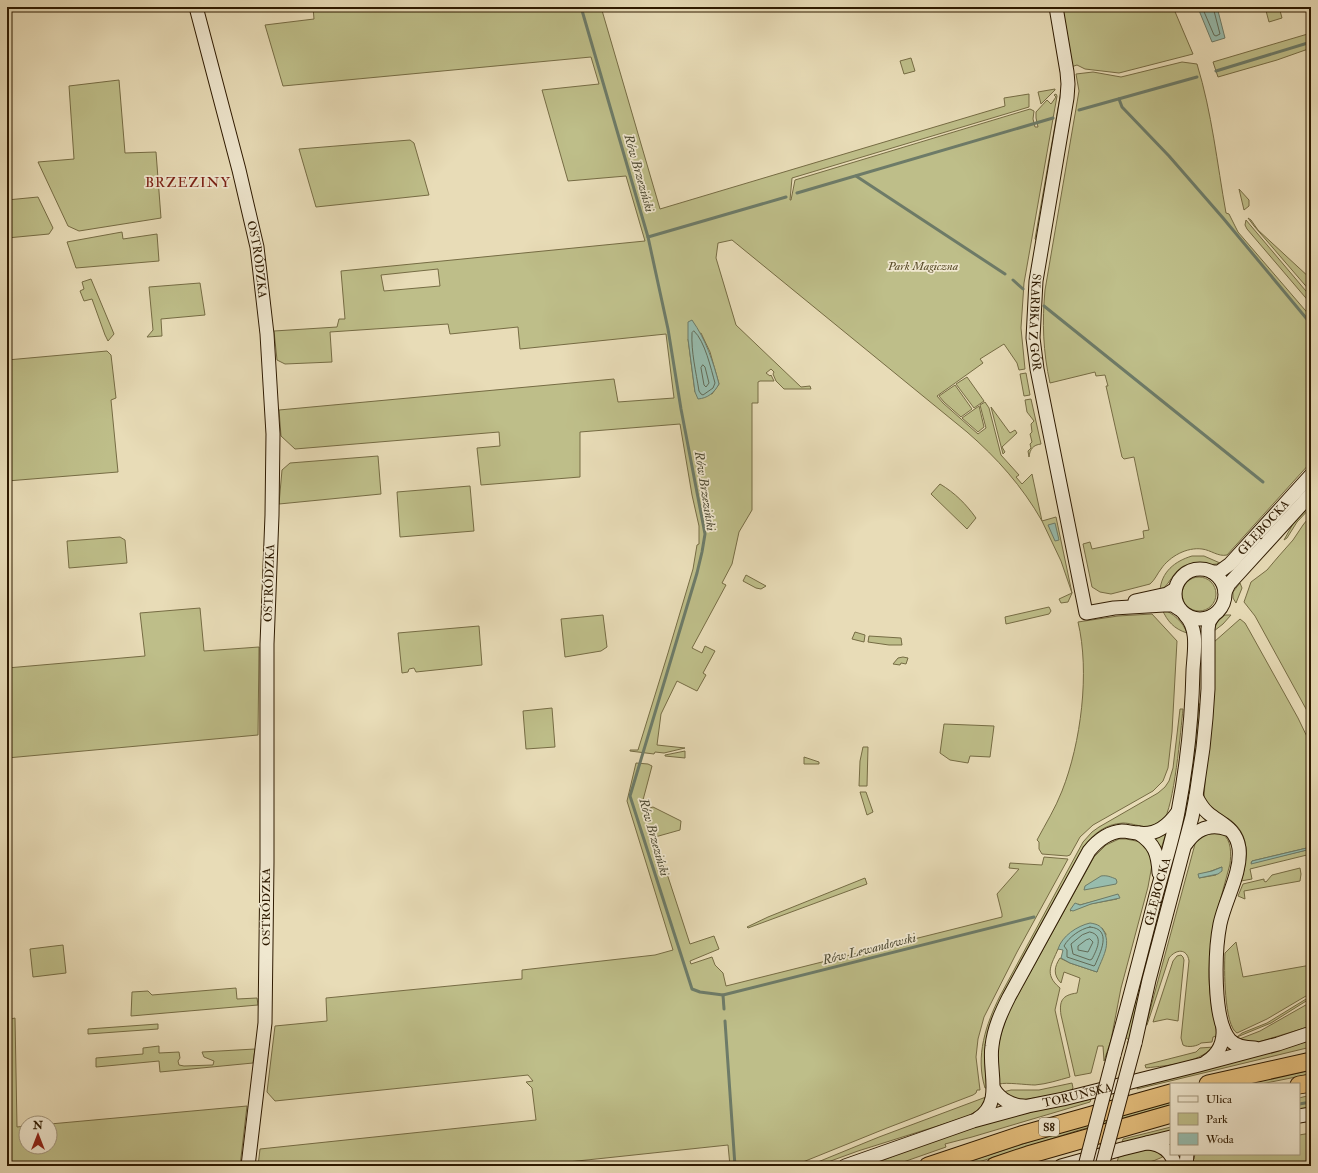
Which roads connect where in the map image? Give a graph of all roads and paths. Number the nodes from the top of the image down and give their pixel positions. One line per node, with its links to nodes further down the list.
1 (196, 7): 37 (street, OSTRÓDZKA)
2 (1056, 7): 8 (street, SKARBKA Z GÓR)
3 (1311, 475): 5 (street, GŁĘBOCKA)
4 (1311, 494): 7 (street, GŁĘBOCKA)
5 (1212, 572): 6 (street); 7 (street)
6 (1175, 589): 8 (street); 9 (street)
7 (1225, 592): 10 (street)
8 (1114, 608): 9 (street)
9 (1182, 612): 10 (street); 12 (street, GŁĘBOCKA)
10 (1213, 616): 11 (street, GŁĘBOCKA)
11 (1196, 796): 13 (street); 15 (street, GŁĘBOCKA)
12 (1178, 811): 14 (street); 16 (street, GŁĘBOCKA)
13 (1231, 830): 15 (street); 17 (street)
14 (1138, 833): 16 (street); 25 (street)
15 (1182, 853): 43 (street, GŁĘBOCKA, bridge)
16 (1160, 880): 42 (street, GŁĘBOCKA, bridge)
17 (1223, 1028): 19 (street); 21 (street)
18 (1311, 1033): 19 (street, TORUŃSKA)
19 (1265, 1047): 21 (street, TORUŃSKA)
20 (1311, 1061): 22 (highway)
21 (1199, 1065): 27 (street, TORUŃSKA)
22 (1212, 1083)
23 (1311, 1083): 24 (highway)
24 (1300, 1085)
25 (994, 1089): 27 (street); 31 (street)
26 (1170, 1093): 39 (highway, TORUŃSKA / S8)
27 (1028, 1106): 31 (street, TORUŃSKA)
28 (1170, 1114): 40 (highway, S8)
29 (1311, 1114): 30 (street)
30 (1300, 1116)
31 (973, 1121): 38 (street, TORUŃSKA)
32 (1170, 1137): 33 (street)
33 (1145, 1143): 34 (street); 41 (street)
34 (1170, 1155)
35 (1170, 1155): 44 (street)
36 (1187, 1155): 45 (street)
37 (248, 1166)
38 (845, 1166)
39 (928, 1166)
40 (995, 1166)
41 (1061, 1166)
42 (1085, 1166)
43 (1102, 1166)
44 (1175, 1166)
45 (1186, 1166)

